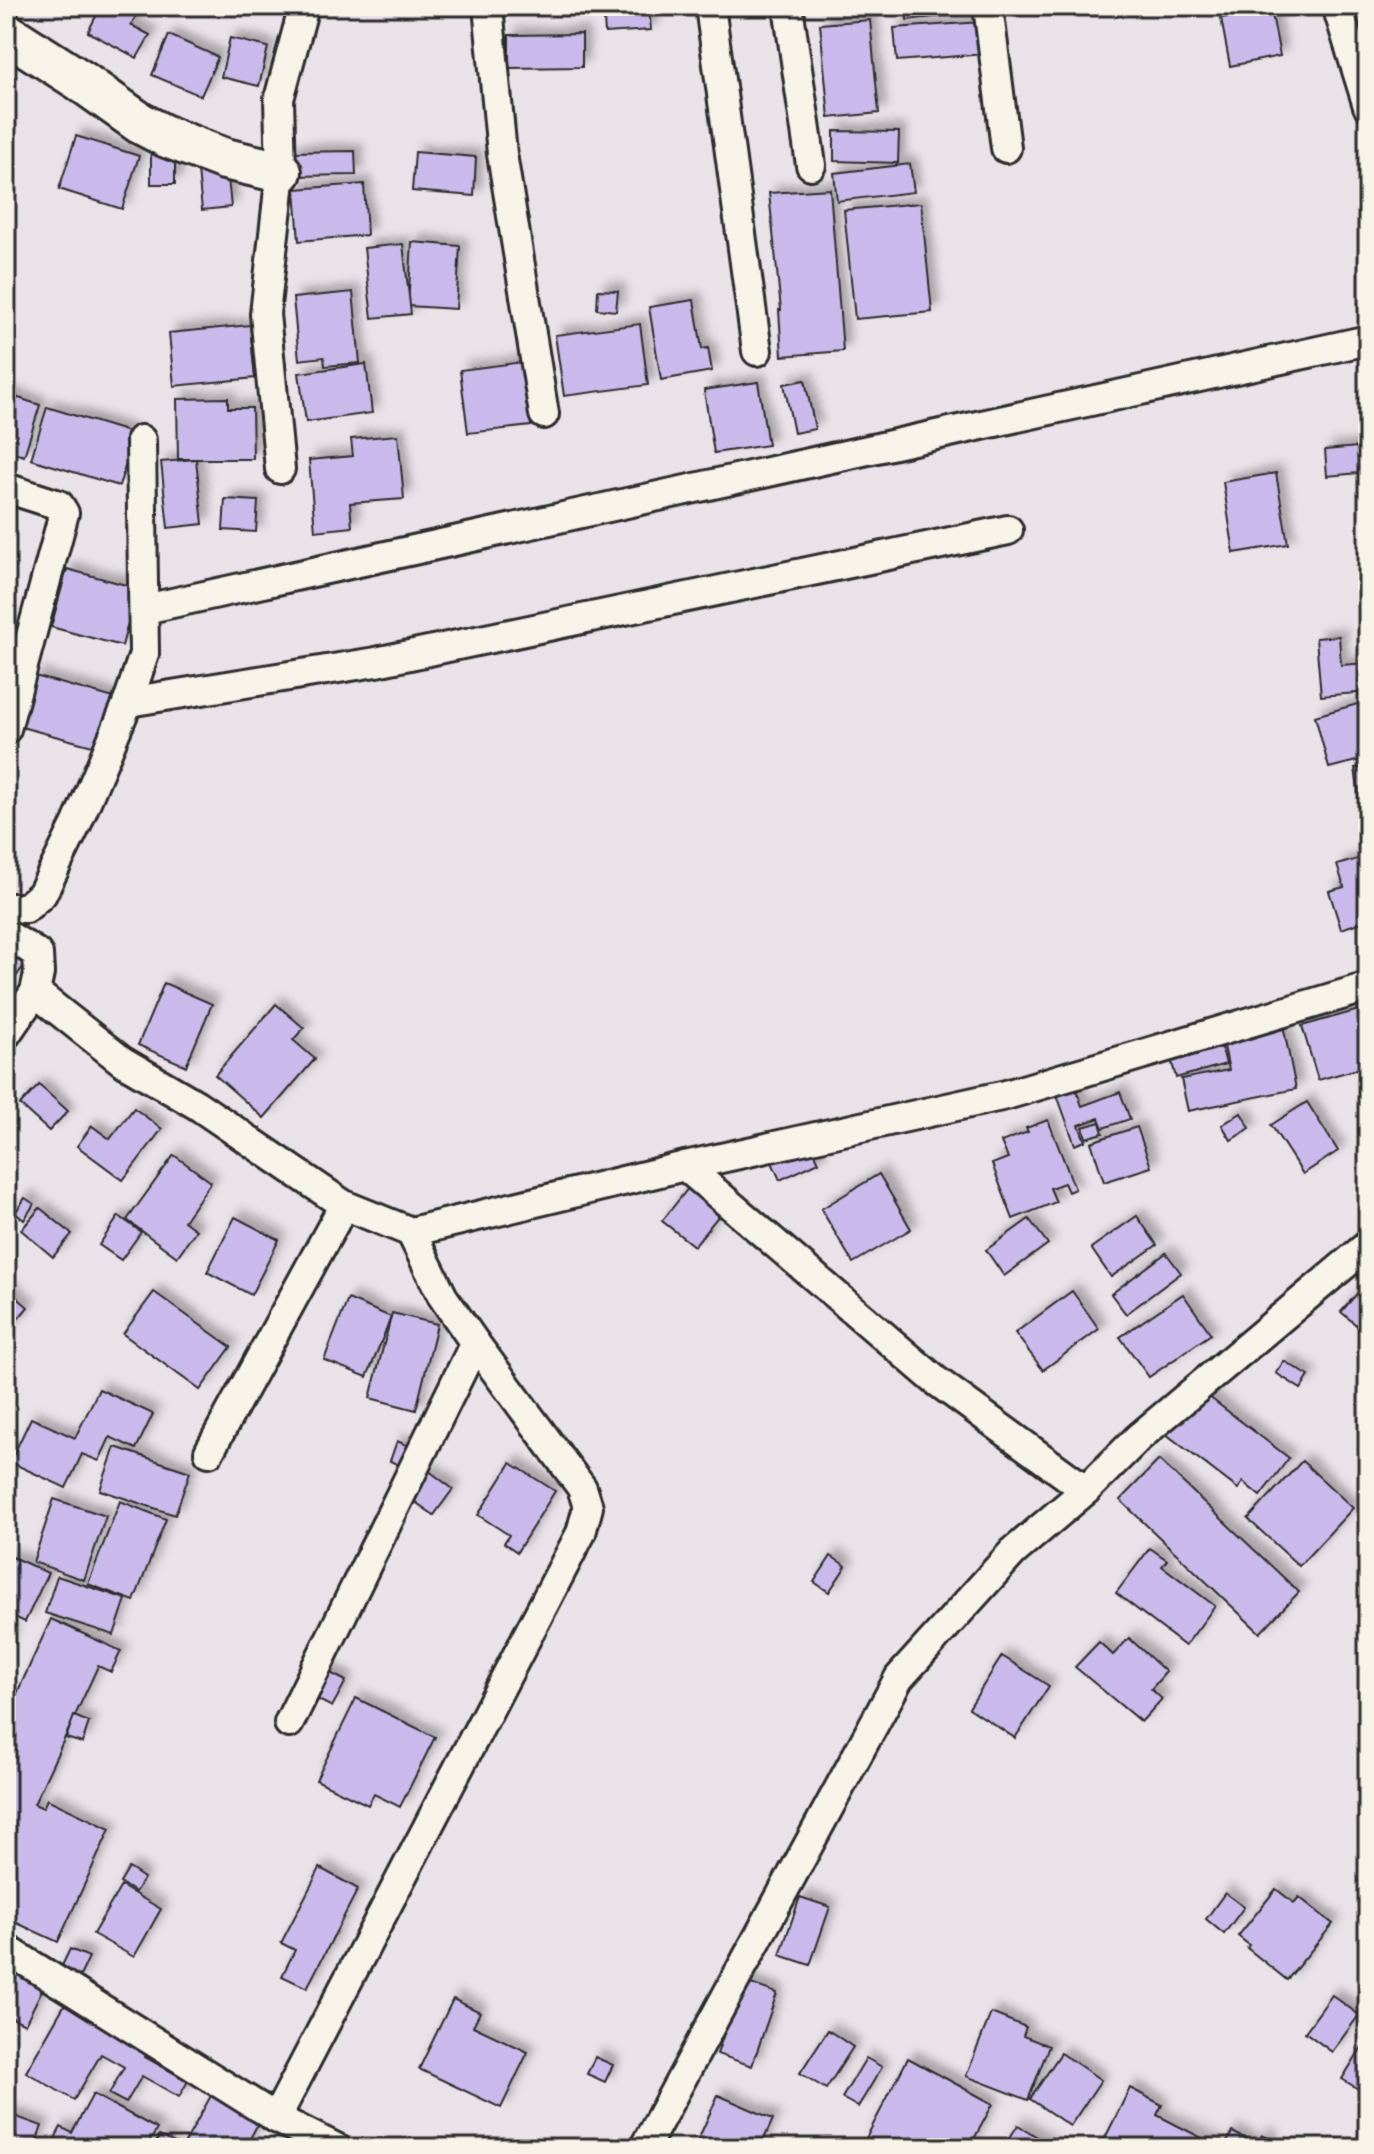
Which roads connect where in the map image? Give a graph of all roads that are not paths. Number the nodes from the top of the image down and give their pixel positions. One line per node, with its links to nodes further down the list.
1 (304, 6): 11 (street)
2 (488, 6): 14 (street)
3 (710, 6): 13 (street)
4 (788, 6): 10 (street)
5 (988, 6): 9 (street)
6 (1337, 6): 8 (street)
7 (6, 33): 11 (street)
8 (1368, 106)
9 (1006, 148)
10 (811, 165)
11 (281, 172): 16 (street)
12 (1368, 340): 19 (street)
13 (757, 351)
14 (544, 414)
15 (141, 440): 19 (street)
16 (280, 469)
17 (6, 488): 21 (street)
18 (1008, 530): 20 (street)
19 (145, 609): 20 (street)
20 (128, 702): 22 (street)
21 (6, 729)
22 (6, 908)
23 (6, 934): 25 (street)
24 (1368, 987): 27 (street)
25 (35, 992): 26 (street); 28 (street)
26 (6, 1034)
27 (685, 1166): 29 (street); 33 (street)
28 (344, 1205): 29 (street); 32 (street)
29 (411, 1232): 31 (street)
30 (1368, 1245): 33 (street)
31 (475, 1343): 34 (street); 36 (street)
32 (209, 1452)
33 (1086, 1490): 38 (street)
34 (289, 1723)
35 (6, 1949): 36 (street)
36 (276, 2118): 37 (street)
37 (336, 2148)
38 (644, 2148)

